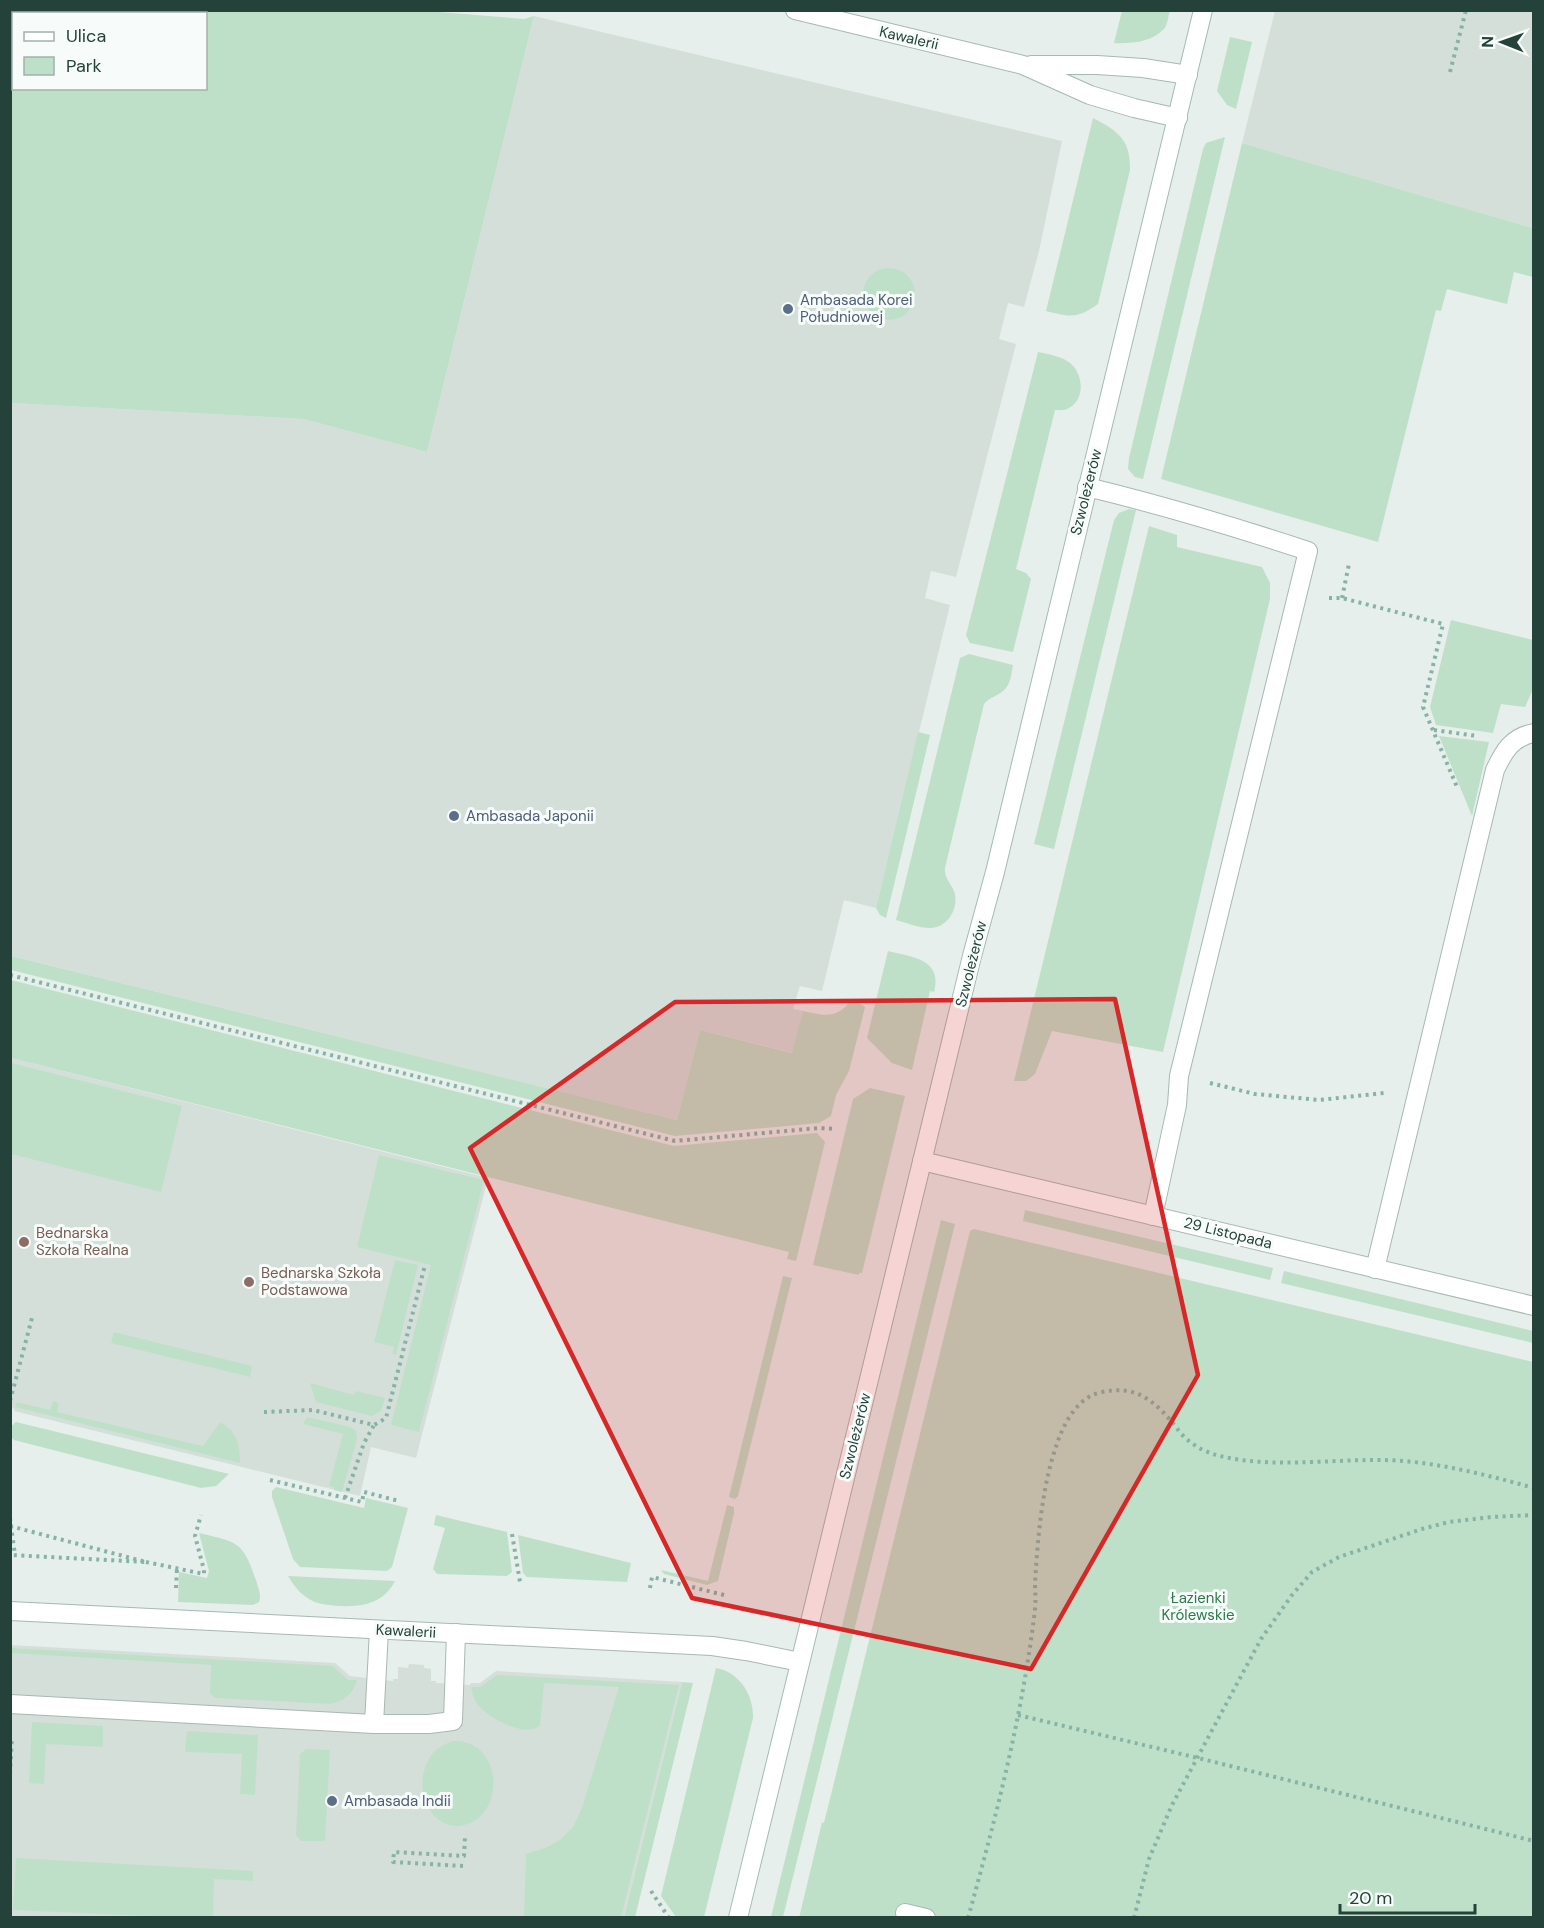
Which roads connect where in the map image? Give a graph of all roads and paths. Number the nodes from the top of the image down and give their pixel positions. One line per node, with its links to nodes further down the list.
1 (795, 10): 4 (street, Kawalerii)
2 (1203, 10): 6 (street, Szwoleżerów)
3 (1466, 10): 5 (path)
4 (1023, 65): 6 (street, Kawalerii); 7 (street, Kawalerii)
5 (1450, 72)
6 (1188, 75): 7 (street, Szwoleżerów)
7 (1178, 118): 8 (street, Szwoleżerów)
8 (1087, 487): 17 (street); 20 (street, Szwoleżerów)
9 (1350, 564): 11 (path)
10 (1327, 598): 11 (path)
11 (1342, 598): 12 (path)
12 (1433, 730): 14 (path); 15 (path)
13 (1533, 733): 14 (street)
14 (1512, 743): 15 (street)
15 (1478, 839): 18 (street)
16 (10, 975): 19 (path)
17 (1179, 1076): 18 (path); 21 (street)
18 (1418, 1090): 23 (street)
19 (836, 1129)
20 (922, 1161): 21 (street, 29 Listopada); 46 (street, Szwoleżerów)
21 (1153, 1216): 23 (street, 29 Listopada)
22 (425, 1265): 28 (path)
23 (1375, 1269): 24 (street, 29 Listopada)
24 (1533, 1306)
25 (32, 1318): 26 (path)
26 (10, 1401)
27 (264, 1412): 28 (path)
28 (374, 1425): 31 (path)
29 (270, 1480): 31 (path)
30 (1533, 1488): 48 (path)
31 (345, 1498): 32 (path)
32 (399, 1501)
33 (201, 1515): 39 (path)
34 (1533, 1515): 50 (path)
35 (10, 1518): 36 (path)
36 (12, 1526): 38 (path); 39 (path)
37 (512, 1534): 40 (path)
38 (13, 1555): 39 (path)
39 (146, 1562)
40 (520, 1582)
41 (650, 1588): 42 (path)
42 (724, 1595)
43 (10, 1611): 44 (street, Kawalerii)
44 (379, 1630): 45 (street, Kawalerii); 49 (street)
45 (456, 1633): 46 (street, Kawalerii); 49 (street)
46 (800, 1662): 59 (street, Szwoleżerów)
47 (10, 1704): 49 (street)
48 (1018, 1715): 50 (path); 61 (path)
49 (375, 1724)
50 (1198, 1758): 52 (path); 62 (path)
51 (465, 1837): 53 (path)
52 (1533, 1841)
53 (463, 1866)
54 (651, 1891): 58 (path)
55 (905, 1913): 60 (street)
56 (30, 1917): 57 (path)
57 (57, 1917)
58 (669, 1917)
59 (738, 1917)
60 (926, 1917)
61 (968, 1917)
62 (1134, 1917)

